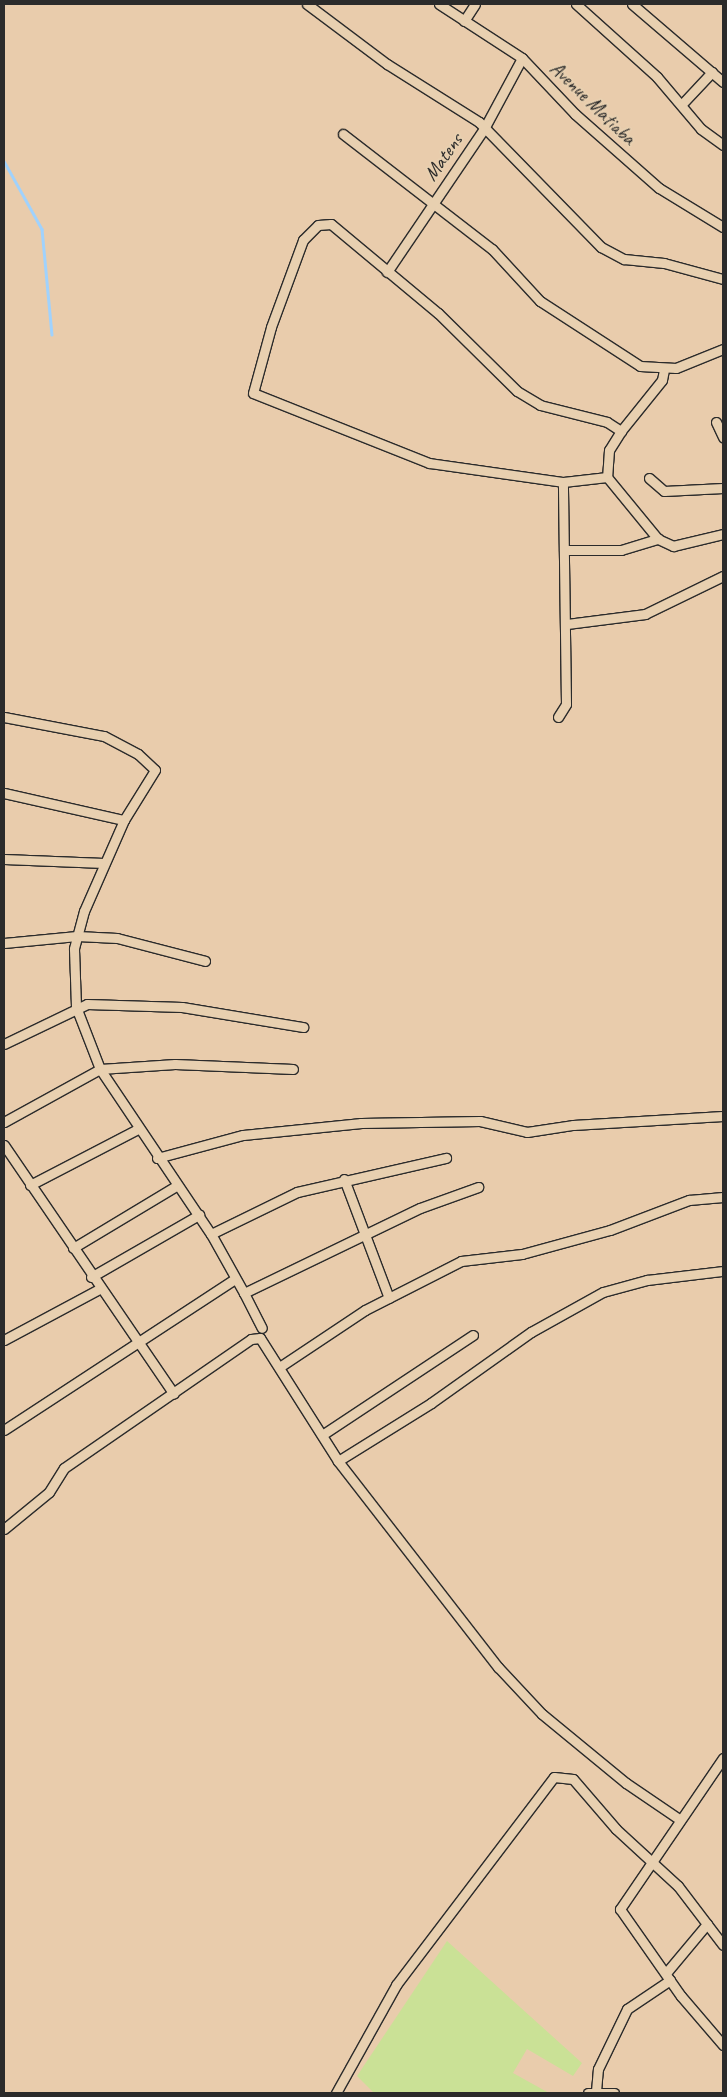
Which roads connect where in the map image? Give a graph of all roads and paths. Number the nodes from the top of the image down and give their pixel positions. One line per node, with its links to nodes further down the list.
1 (308, 4): 11 (street)
2 (439, 4): 6 (street, Avenue Matiaba)
3 (475, 4): 6 (street)
4 (576, 4): 10 (street)
5 (632, 4): 8 (street)
6 (464, 20): 7 (street, Avenue Matiaba)
7 (522, 58): 11 (street, Matens); 15 (street, Avenue Matiaba)
8 (712, 72): 9 (street); 10 (street)
9 (723, 82)
10 (682, 104): 13 (street)
11 (485, 127): 14 (street, Matens); 17 (street)
12 (343, 134): 14 (street)
13 (723, 145)
14 (433, 203): 16 (street, Matens); 19 (street)
15 (723, 227)
16 (387, 272): 21 (street); 25 (street)
17 (723, 280)
18 (723, 349): 19 (street)
19 (664, 370): 21 (street)
20 (716, 422): 22 (street)
21 (621, 431): 23 (street)
22 (723, 437)
23 (607, 477): 25 (street); 28 (street)
24 (649, 478): 26 (street)
25 (563, 482): 29 (street)
26 (723, 488)
27 (723, 534): 28 (street)
28 (658, 539): 29 (street)
29 (564, 550): 31 (street)
30 (723, 576): 31 (street)
31 (567, 624): 33 (street)
32 (4, 717): 35 (street)
33 (558, 717)
34 (4, 793): 35 (street)
35 (124, 820): 37 (street)
36 (4, 859): 37 (street)
37 (104, 863): 38 (street)
38 (77, 936): 39 (street); 40 (street); 41 (street)
39 (4, 943)
40 (205, 961)
41 (76, 1007): 42 (street); 43 (street); 44 (street)
42 (303, 1027)
43 (4, 1044)
44 (100, 1069): 45 (street); 47 (street); 48 (street)
45 (293, 1070)
46 (723, 1116): 50 (street)
47 (4, 1122)
48 (138, 1129): 50 (street); 53 (street)
49 (4, 1145): 53 (street)
50 (157, 1158): 54 (street)
51 (446, 1158): 52 (street)
52 (344, 1179): 58 (street); 59 (street)
53 (30, 1184): 60 (street)
54 (176, 1186): 57 (street); 60 (street)
55 (478, 1187): 59 (street)
56 (723, 1197): 66 (street)
57 (199, 1216): 58 (street); 62 (street)
58 (211, 1234): 63 (street)
59 (363, 1237): 65 (street); 66 (street)
60 (73, 1248): 62 (street)
61 (723, 1271): 75 (street)
62 (91, 1277): 64 (street)
63 (235, 1279): 65 (street); 70 (street)
64 (99, 1289): 69 (street); 70 (street)
65 (244, 1293): 67 (street)
66 (389, 1298): 71 (street)
67 (262, 1328)
68 (473, 1335): 74 (street)
69 (4, 1340)
70 (138, 1340): 72 (street); 73 (street)
71 (281, 1366): 72 (street); 74 (street)
72 (174, 1394): 76 (street)
73 (4, 1430)
74 (322, 1435): 75 (street)
75 (338, 1460): 78 (street)
76 (4, 1530)
77 (723, 1760): 78 (street)
78 (679, 1820): 79 (street)
79 (650, 1861): 80 (street); 82 (street); 85 (street)
80 (707, 1924): 81 (street); 82 (street)
81 (723, 1945)
82 (668, 1976): 83 (street); 84 (street)
83 (723, 2045)
84 (592, 2092): 86 (street)
85 (336, 2093)
86 (614, 2093)

